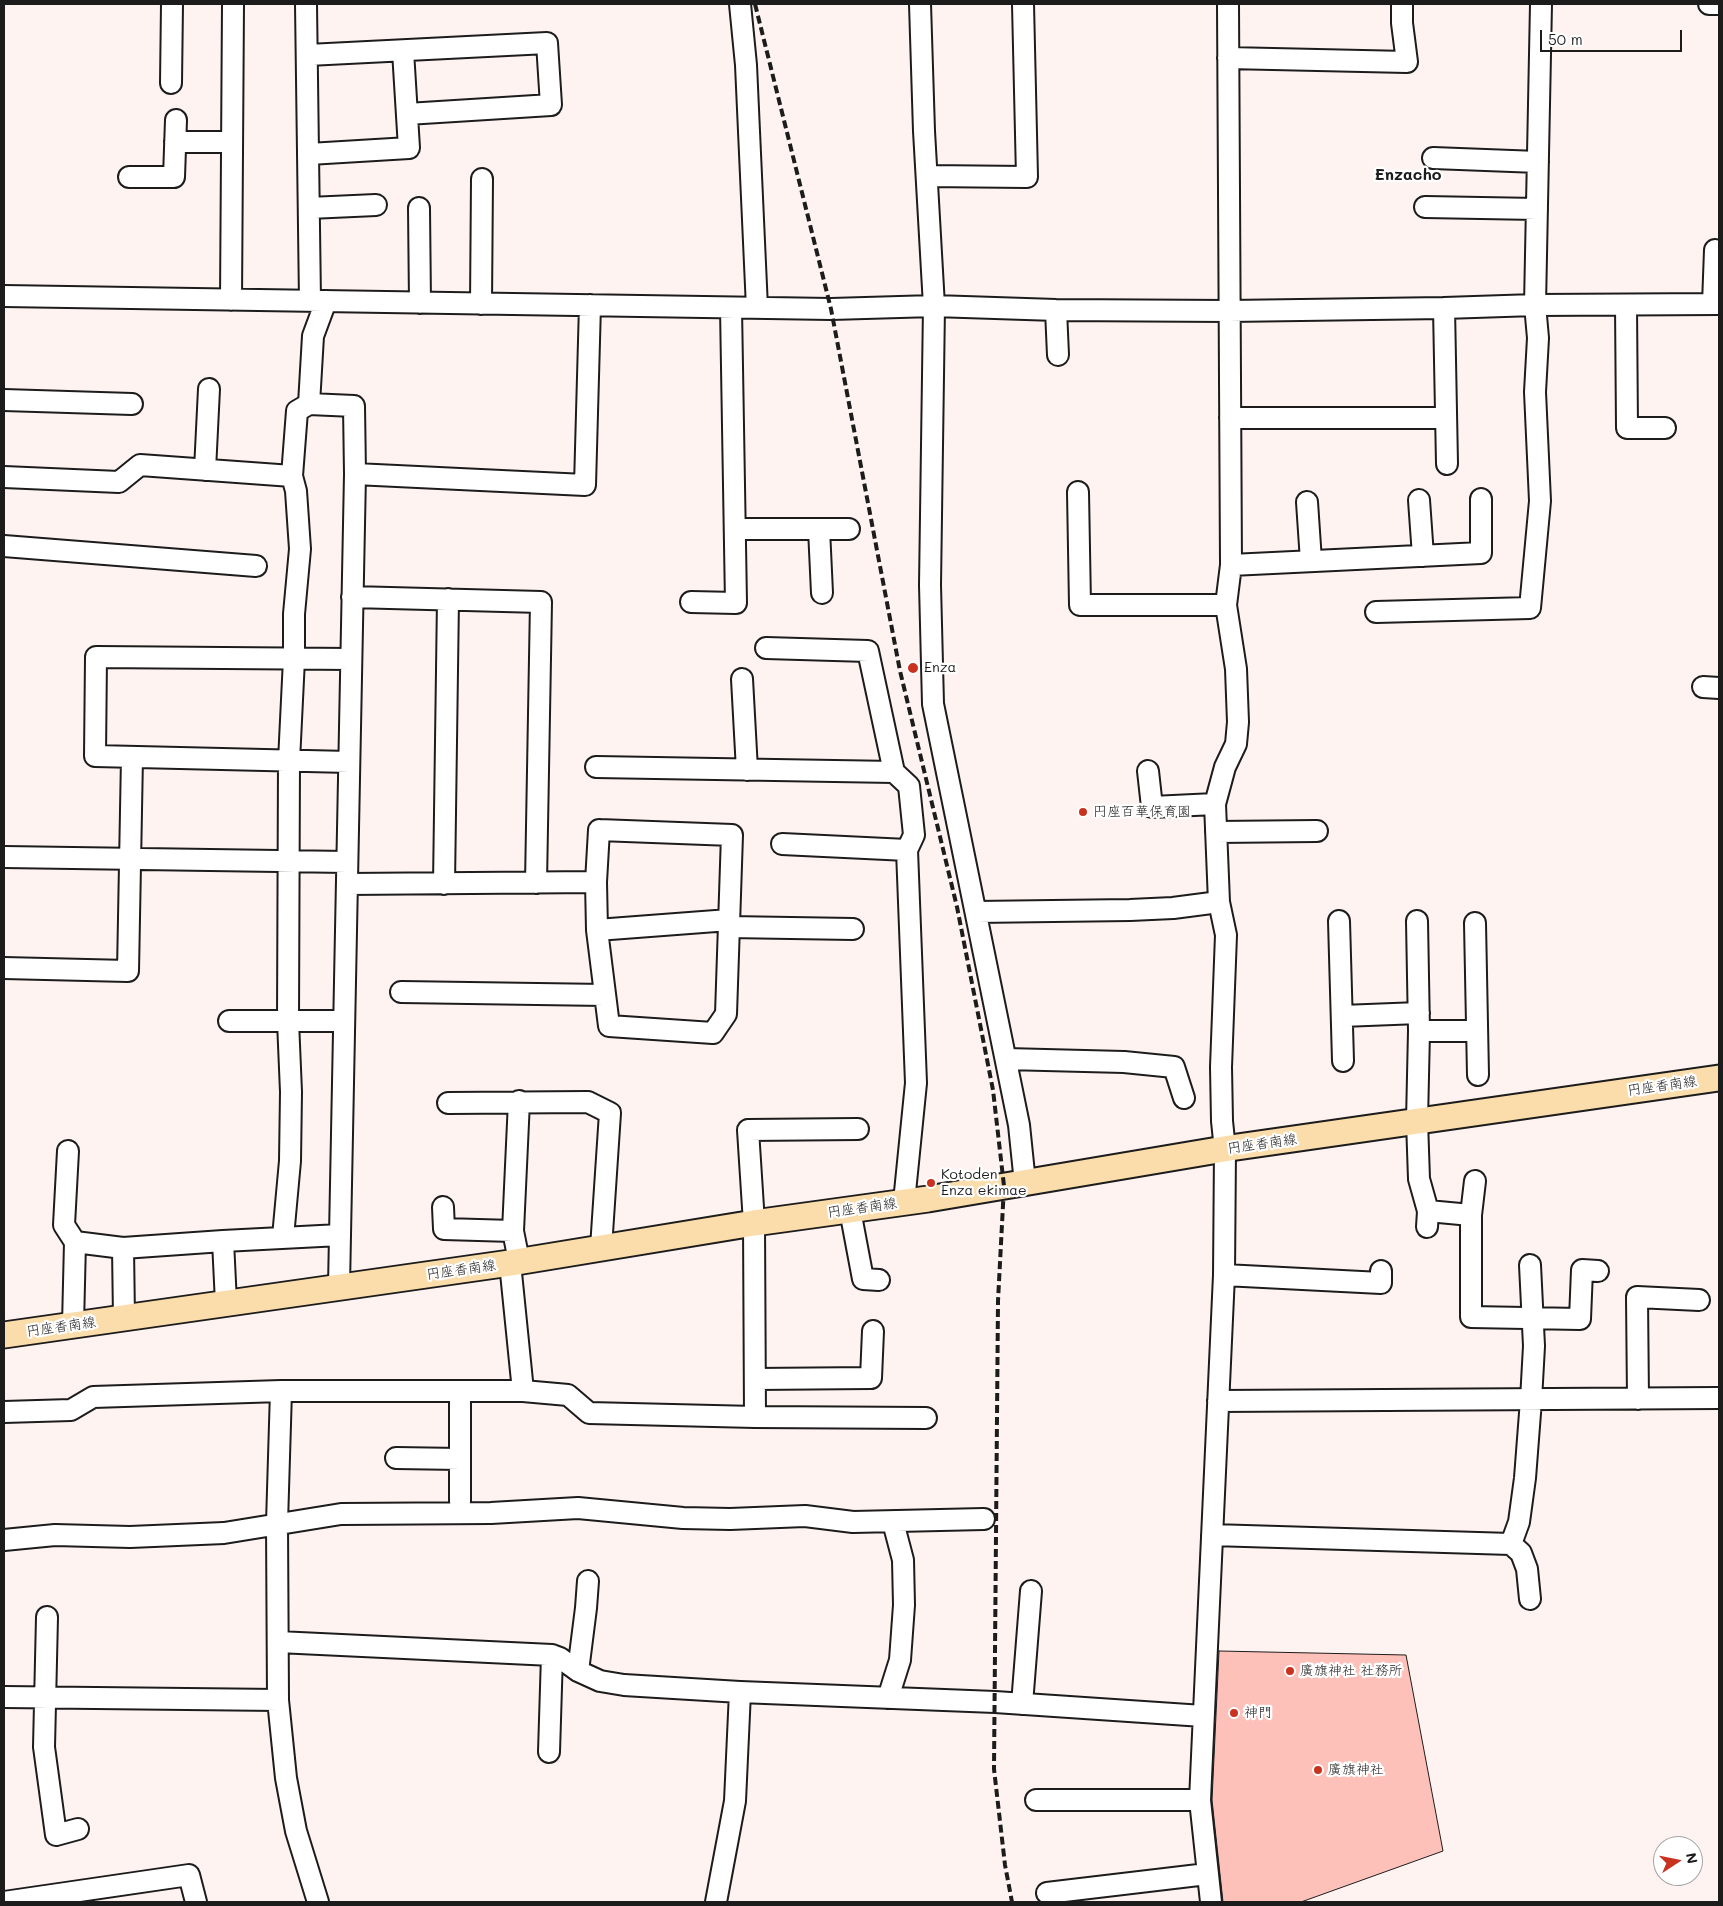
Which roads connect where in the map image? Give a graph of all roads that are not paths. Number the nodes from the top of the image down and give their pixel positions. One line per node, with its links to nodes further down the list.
1 (172, 4): 15 (street)
2 (233, 4): 19 (street)
3 (306, 4): 13 (street)
4 (740, 4): 43 (street)
5 (920, 4): 23 (street)
6 (1024, 4): 23 (street)
7 (1228, 4): 14 (street)
8 (1402, 4): 14 (street)
9 (1540, 4): 22 (street)
10 (1709, 4): 11 (street)
11 (1719, 4)
12 (403, 51): 13 (street); 16 (street); 16 (street)
13 (308, 55): 20 (street)
14 (1228, 58): 46 (street)
15 (170, 83)
16 (407, 114): 20 (street)
17 (176, 120): 18 (street)
18 (175, 142): 19 (street); 24 (street)
19 (232, 142): 33 (street)
20 (309, 154): 28 (street)
21 (1433, 158): 22 (street)
22 (1538, 162): 30 (street)
23 (927, 176): 41 (street)
24 (129, 177)
25 (482, 179): 36 (street)
26 (376, 205): 28 (street)
27 (1425, 207): 30 (street)
28 (309, 208): 34 (street)
29 (418, 208): 35 (street)
30 (1537, 209): 39 (street)
31 (1715, 250): 38 (street)
32 (4, 296): 33 (street)
33 (231, 300): 34 (street)
34 (318, 301): 35 (street); 51 (street)
35 (420, 303): 36 (street)
36 (481, 304): 40 (street)
37 (1626, 304): 38 (street); 39 (street); 54 (street)
38 (1716, 304)
39 (1535, 305): 44 (street); 77 (street)
40 (590, 306): 42 (street); 57 (street)
41 (934, 306): 43 (street); 45 (street); 103 (street)
42 (731, 308): 43 (street); 66 (street)
43 (757, 308)
44 (1444, 308): 46 (street); 53 (street)
45 (1056, 310): 46 (street); 47 (street)
46 (1229, 311): 52 (street)
47 (1058, 355)
48 (210, 389): 56 (street)
49 (4, 400): 50 (street)
50 (132, 404)
51 (310, 404): 57 (street); 58 (street)
52 (1230, 418): 53 (street); 70 (street)
53 (1446, 418): 55 (street)
54 (1665, 428)
55 (1447, 464)
56 (205, 470): 58 (street); 59 (street)
57 (355, 474): 73 (street)
58 (292, 476): 79 (street)
59 (4, 477)
60 (1078, 492): 76 (street)
61 (1481, 499): 68 (street)
62 (1419, 500): 68 (street)
63 (1307, 502): 69 (street)
64 (819, 529): 65 (street); 66 (street); 72 (street)
65 (849, 529)
66 (735, 530): 75 (street)
67 (4, 546): 71 (street)
68 (1423, 556): 69 (street)
69 (1311, 561): 70 (street)
70 (1231, 565): 76 (street)
71 (256, 566)
72 (822, 593)
73 (352, 596): 74 (street); 80 (street)
74 (448, 599): 99 (street); 101 (street)
75 (691, 602)
76 (1226, 605): 89 (street)
77 (1376, 612)
78 (766, 648): 88 (street)
79 (294, 659): 80 (street); 82 (street); 83 (street)
80 (351, 660): 84 (street)
81 (742, 679): 86 (street)
82 (132, 757): 83 (street); 95 (street)
83 (289, 761): 84 (street); 96 (street)
84 (349, 762): 97 (street)
85 (596, 767): 86 (street)
86 (747, 770): 88 (street)
87 (1148, 771): 89 (street)
88 (894, 772): 93 (street)
89 (1215, 804): 91 (street)
90 (1317, 831): 91 (street)
91 (1216, 832): 102 (street)
92 (782, 844): 93 (street)
93 (907, 850): 132 (street)
94 (4, 857): 95 (street)
95 (130, 860): 96 (street); 110 (street)
96 (290, 862): 97 (street); 115 (street)
97 (347, 862): 100 (street)
98 (596, 882): 99 (street); 106 (street); 109 (street)
99 (536, 883): 101 (street)
100 (347, 884): 101 (street); 116 (street)
101 (444, 884)
102 (1219, 902): 103 (street); 128 (street)
103 (976, 912): 119 (street)
104 (1339, 921): 113 (street)
105 (1417, 921): 117 (street)
106 (729, 923): 108 (street); 109 (street); 112 (street)
107 (1475, 924): 118 (street)
108 (853, 929)
109 (597, 930): 112 (street)
110 (4, 968)
111 (401, 992): 112 (street)
112 (605, 995)
113 (1342, 1016): 117 (street); 120 (street)
114 (229, 1021): 115 (street)
115 (288, 1021): 116 (street); 139 (street)
116 (344, 1021): 138 (street)
117 (1419, 1022): 118 (street); 126 (street)
118 (1476, 1031): 121 (street)
119 (1006, 1059): 123 (street); 131 (street)
120 (1343, 1061)
121 (1478, 1075)
122 (1719, 1078): 126 (main road, 円座香南線)
123 (1184, 1098)
124 (519, 1101): 125 (street); 137 (street); 143 (street)
125 (448, 1103)
126 (1417, 1122): 128 (main road, 円座香南線); 135 (street)
127 (858, 1129): 136 (street)
128 (1224, 1150): 131 (main road, 円座香南線); 148 (street)
129 (68, 1151): 141 (street)
130 (1475, 1181): 135 (street)
131 (1025, 1183): 132 (main road, 円座香南線)
132 (904, 1202): 134 (main road, 円座香南線)
133 (443, 1206): 137 (street)
134 (850, 1210): 136 (main road, 円座香南線); 149 (street)
135 (1471, 1216): 154 (street)
136 (754, 1223): 143 (main road, 円座香南線); 158 (street)
137 (513, 1231): 144 (street)
138 (340, 1235): 139 (street); 150 (street)
139 (283, 1237): 140 (street)
140 (223, 1241): 142 (street); 152 (street)
141 (75, 1242): 142 (street); 155 (street)
142 (123, 1248): 153 (street)
143 (601, 1248): 144 (main road, 円座香南線)
144 (515, 1262): 150 (main road, 円座香南線); 161 (street)
145 (1530, 1265): 154 (street)
146 (1598, 1271): 154 (street)
147 (1381, 1272): 148 (street)
148 (1224, 1275): 165 (street)
149 (879, 1280)
150 (339, 1286): 152 (main road, 円座香南線)
151 (1699, 1300): 163 (street)
152 (226, 1303): 153 (main road, 円座香南線)
153 (124, 1318): 155 (main road, 円座香南線)
154 (1531, 1318): 164 (street)
155 (73, 1325): 157 (main road, 円座香南線)
156 (873, 1331): 158 (street)
157 (4, 1335)
158 (755, 1379): 167 (street)
159 (281, 1391): 160 (street); 166 (street); 174 (street)
160 (460, 1392): 161 (street); 170 (street)
161 (523, 1392): 167 (street)
162 (1719, 1398): 163 (street)
163 (1638, 1399): 164 (street)
164 (1531, 1400): 165 (street); 177 (street)
165 (1218, 1401): 175 (street)
166 (4, 1412)
167 (755, 1417): 168 (street)
168 (926, 1418)
169 (396, 1458): 170 (street)
170 (460, 1459): 171 (street)
171 (460, 1502)
172 (984, 1519): 173 (street)
173 (893, 1522): 174 (street); 188 (street)
174 (277, 1523): 176 (street); 182 (street)
175 (1212, 1535): 177 (street); 191 (street)
176 (4, 1540)
177 (1511, 1544): 180 (street)
178 (588, 1581): 184 (street)
179 (1031, 1591): 190 (street)
180 (1530, 1600)
181 (47, 1617): 187 (street)
182 (278, 1642): 183 (street); 189 (street)
183 (552, 1655): 184 (street); 192 (street)
184 (578, 1671): 185 (street)
185 (740, 1692): 188 (street); 201 (street)
186 (4, 1697): 187 (street)
187 (46, 1697): 189 (street); 195 (street)
188 (888, 1698): 190 (street)
189 (278, 1700): 200 (street)
190 (1022, 1704): 191 (street)
191 (1203, 1716): 194 (street)
192 (550, 1752)
193 (1036, 1800): 194 (street)
194 (1200, 1800): 196 (street)
195 (78, 1830)
196 (1207, 1874): 197 (street); 202 (street)
197 (1047, 1893)
198 (4, 1902): 199 (street)
199 (196, 1902)
200 (318, 1902)
201 (716, 1902)
202 (1210, 1902)

